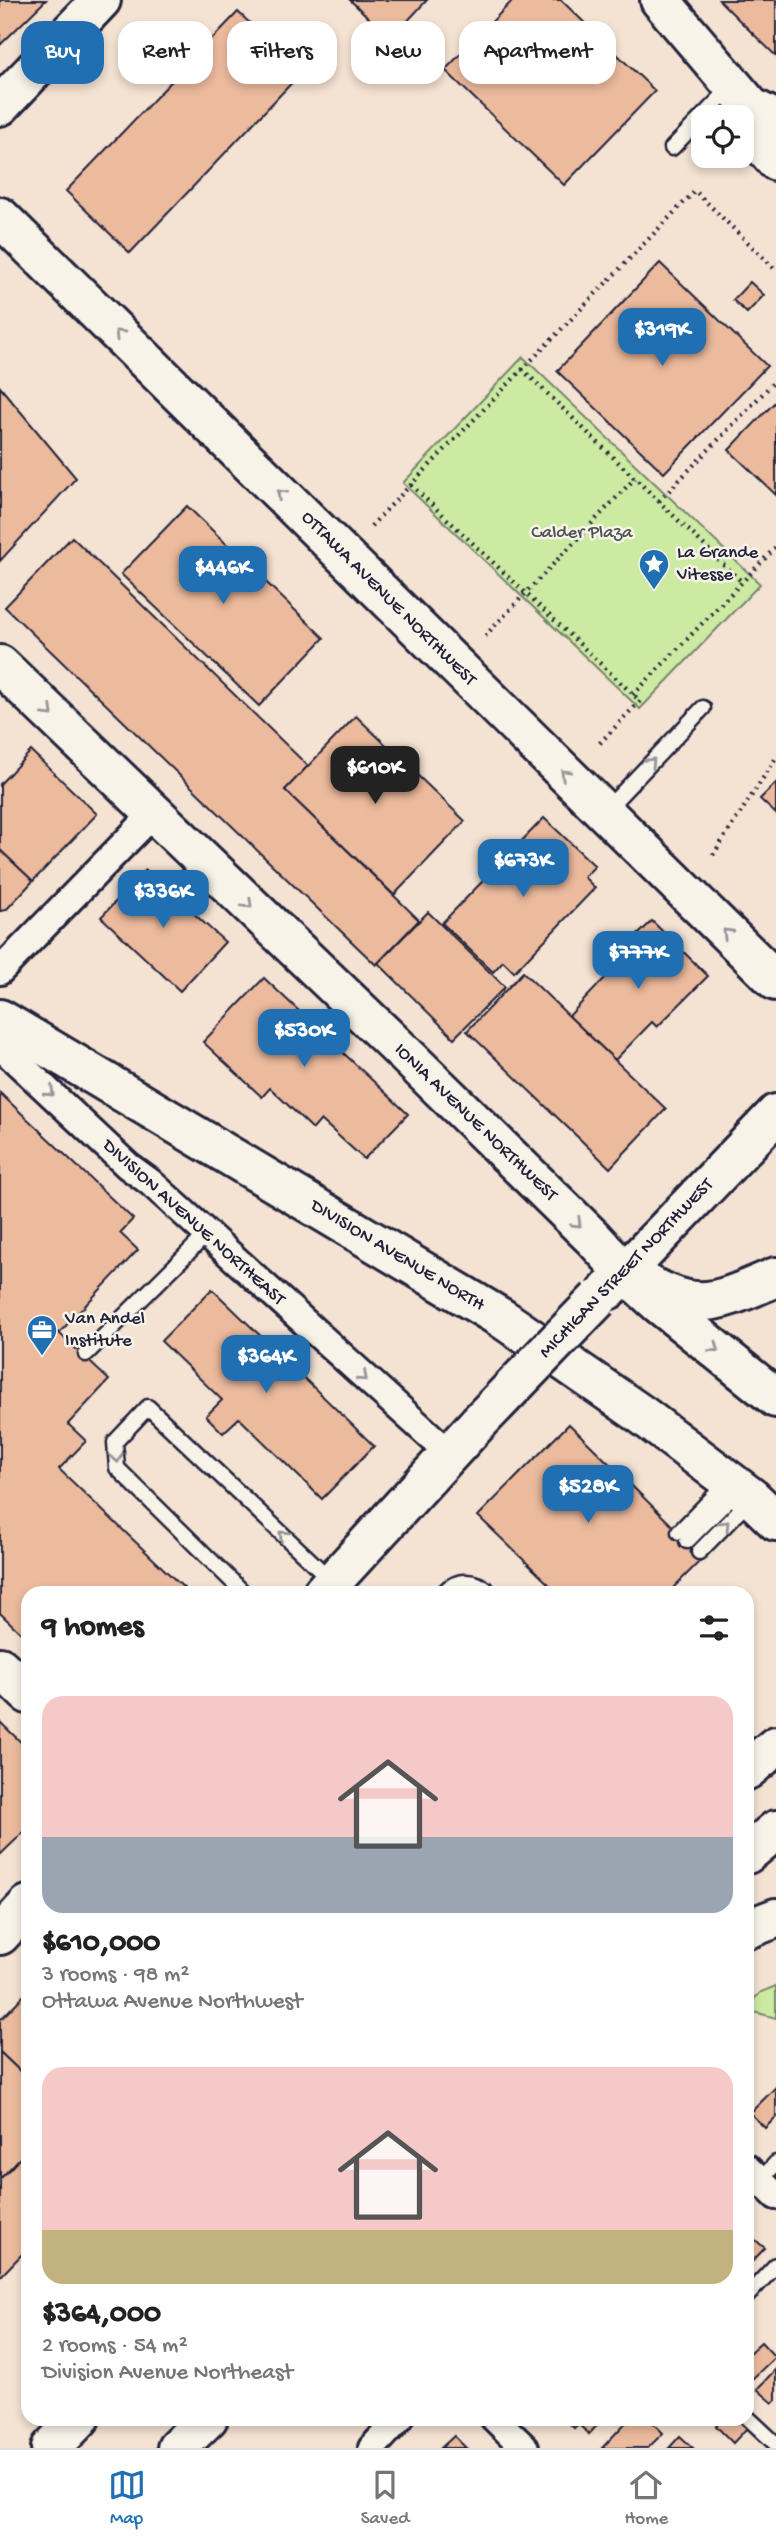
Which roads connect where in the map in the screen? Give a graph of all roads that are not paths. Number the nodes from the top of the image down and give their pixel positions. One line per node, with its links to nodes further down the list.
1 (102, 0): 4 (main road)
2 (660, 0): 3 (main road)
3 (753, 104): 5 (lane); 6 (main road)
4 (0, 106)
5 (672, 148)
6 (776, 161)
7 (0, 217): 10 (main road, OTTAWA AVENUE NORTHWEST, one-way to 7)
8 (0, 665): 11 (main road, IONIA AVENUE NORTHWEST, one-way to 11)
9 (703, 708): 10 (lane, one-way to 9)
10 (604, 812): 13 (main road, OTTAWA AVENUE NORTHWEST, one-way to 10)
11 (154, 814): 12 (street); 19 (main road, IONIA AVENUE NORTHWEST, one-way to 19)
12 (0, 971)
13 (776, 981)
14 (0, 1019): 23 (main road, DIVISION AVENUE NORTH)
15 (0, 1046): 17 (street, DIVISION AVENUE NORTHEAST, one-way to 17)
16 (776, 1114): 19 (main road, MICHIGAN STREET NORTHWEST)
17 (207, 1234): 20 (lane); 22 (street, DIVISION AVENUE NORTHEAST, one-way to 22)
18 (776, 1277): 19 (main road)
19 (612, 1286): 21 (main road, IONIA AVENUE NORTHWEST, one-way to 21); 22 (main road, MICHIGAN STREET NORTHWEST, bridge)
20 (86, 1354)
21 (776, 1398)
22 (450, 1454): 28 (main road, MICHIGAN STREET NORTHWEST)
23 (749, 1497): 24 (lane); 25 (lane, one-way to 23)
24 (683, 1536)
25 (699, 1552)
26 (237, 1586): 27 (lane, one-way to 26)
27 (327, 1586)
28 (329, 1586)
29 (453, 1586): 30 (lane)
30 (480, 1586)
31 (0, 1667): 32 (main road)
32 (21, 1687)
33 (776, 1746): 34 (main road)
34 (754, 1764)
35 (21, 1912): 38 (main road)
36 (776, 1918): 37 (main road)
37 (754, 1926)
38 (0, 1935)
39 (776, 2265): 40 (lane)
40 (754, 2289)
41 (754, 2424): 47 (lane)
42 (72, 2426): 48 (main road)
43 (168, 2426): 49 (main road)
44 (200, 2426): 50 (main road)
45 (393, 2426): 51 (street)
46 (502, 2426): 52 (street)
47 (776, 2444)
48 (51, 2448)
49 (147, 2448)
50 (177, 2448)
51 (372, 2448)
52 (525, 2448)

